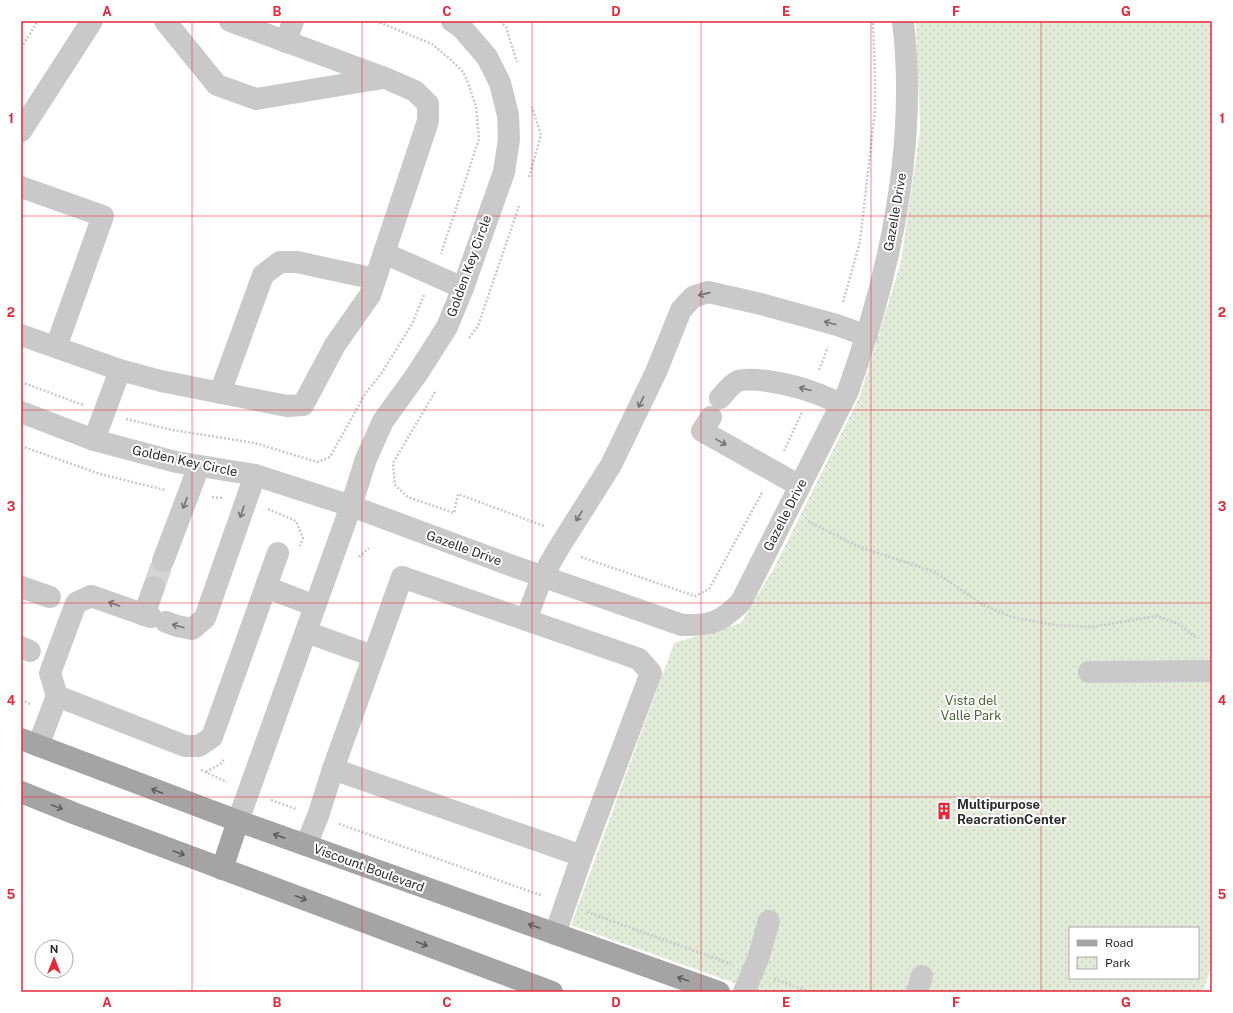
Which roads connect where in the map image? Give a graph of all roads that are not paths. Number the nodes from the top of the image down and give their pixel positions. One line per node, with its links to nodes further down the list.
1 (92, 21): 9 (street)
2 (165, 21): 8 (street)
3 (230, 21): 7 (street)
4 (293, 21): 7 (street)
5 (452, 21): 13 (street, Golden Key Circle)
6 (903, 21): 15 (street, Gazelle Drive)
7 (286, 42): 8 (street)
8 (385, 78): 11 (street)
9 (22, 126)
10 (21, 187): 16 (street)
11 (384, 253): 12 (street); 13 (street)
12 (375, 279): 18 (street); 18 (street)
13 (463, 288): 25 (street, Golden Key Circle)
14 (21, 335): 16 (street)
15 (867, 336): 19 (street, Gazelle Drive); 28 (street, one-way to 28)
16 (56, 347): 17 (street)
17 (120, 370): 18 (street); 21 (street)
18 (220, 393)
19 (841, 404): 24 (street, Gazelle Drive); 24 (street, one-way to 24)
20 (21, 412): 21 (street, Golden Key Circle)
21 (94, 440): 22 (street, Golden Key Circle)
22 (199, 466): 23 (street, Golden Key Circle); 27 (street, one-way to 27)
23 (255, 475): 25 (street, Golden Key Circle); 34 (street, one-way to 34)
24 (800, 486): 28 (street, Gazelle Drive)
25 (351, 506): 28 (street, Gazelle Drive); 33 (street, Golden Key Circle)
26 (278, 553): 31 (street)
27 (163, 561)
28 (542, 577): 35 (street)
29 (21, 587): 32 (street)
30 (154, 587): 34 (street)
31 (266, 587): 33 (street); 40 (street)
32 (50, 597)
33 (315, 606): 36 (street, Golden Key Circle)
34 (154, 618): 40 (street, one-way to 40)
35 (526, 620): 37 (street); 46 (street)
36 (306, 632): 37 (street); 44 (street, Golden Key Circle)
37 (373, 656): 42 (street)
38 (1212, 671): 39 (street)
39 (1089, 672)
40 (54, 704): 41 (street)
41 (29, 742): 44 (main road, Viscount Boulevard, one-way to 41)
42 (333, 769): 45 (street); 46 (street)
43 (21, 792): 47 (main road, one-way to 47)
44 (238, 821): 45 (main road, Viscount Boulevard, one-way to 44); 47 (main road)
45 (306, 845): 49 (main road, Viscount Boulevard, one-way to 45)
46 (582, 856): 49 (street)
47 (222, 869): 50 (main road, one-way to 50)
48 (769, 921): 52 (street)
49 (555, 934): 51 (main road, Viscount Boulevard, one-way to 49)
50 (552, 992)
51 (719, 992)
52 (744, 992)

